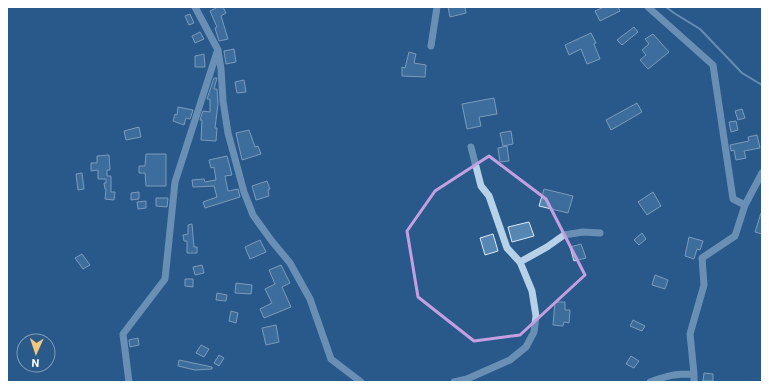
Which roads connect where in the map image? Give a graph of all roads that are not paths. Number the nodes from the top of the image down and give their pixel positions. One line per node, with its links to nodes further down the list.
1 (195, 7): 5 (street)
2 (437, 7): 4 (street)
3 (648, 7): 8 (street)
4 (431, 46)
5 (218, 50): 12 (street); 13 (street)
6 (471, 147): 10 (street)
7 (762, 173): 8 (street)
8 (745, 205): 11 (street)
9 (600, 233): 10 (street)
10 (520, 262): 14 (street)
11 (694, 374): 15 (street); 16 (street)
12 (129, 382)
13 (360, 382)
14 (454, 382)
15 (650, 382)
16 (694, 382)

